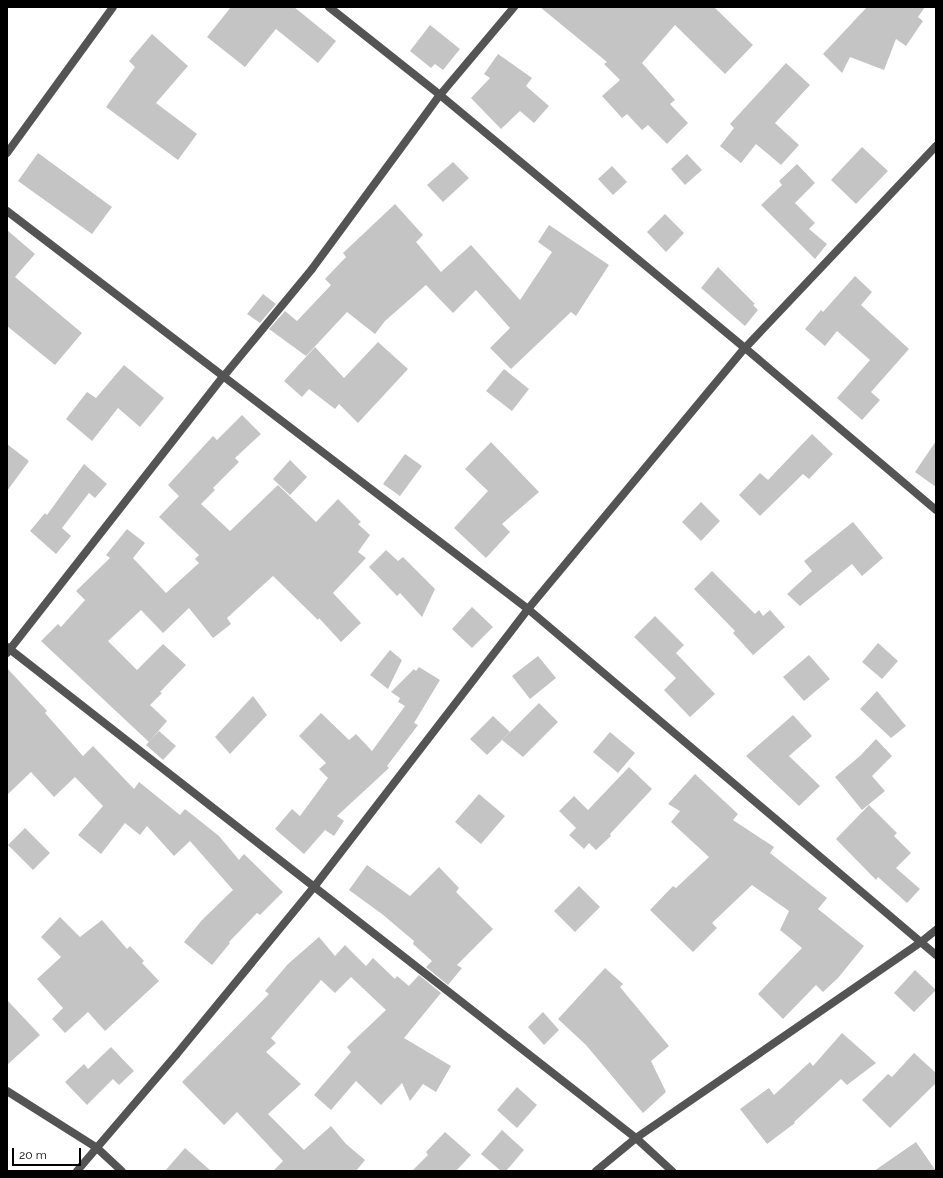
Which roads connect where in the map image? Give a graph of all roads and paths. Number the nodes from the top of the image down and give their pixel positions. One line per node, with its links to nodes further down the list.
1 (113, 7): 6 (street)
2 (329, 7): 4 (street)
3 (514, 7): 4 (street)
4 (440, 95): 8 (street); 9 (street)
5 (936, 146): 8 (street)
6 (7, 153)
7 (7, 211): 9 (street)
8 (745, 348): 10 (street); 11 (street)
9 (223, 377): 11 (street); 12 (street)
10 (936, 510)
11 (528, 609): 13 (street); 15 (street)
12 (8, 650): 13 (street)
13 (314, 887): 18 (street); 19 (street)
14 (936, 930): 15 (street)
15 (921, 942): 16 (street); 18 (street)
16 (936, 955)
17 (7, 1091): 19 (street)
18 (636, 1138): 22 (street); 23 (street)
19 (97, 1148): 20 (street); 21 (street)
20 (77, 1171)
21 (122, 1171)
22 (596, 1171)
23 (672, 1171)

